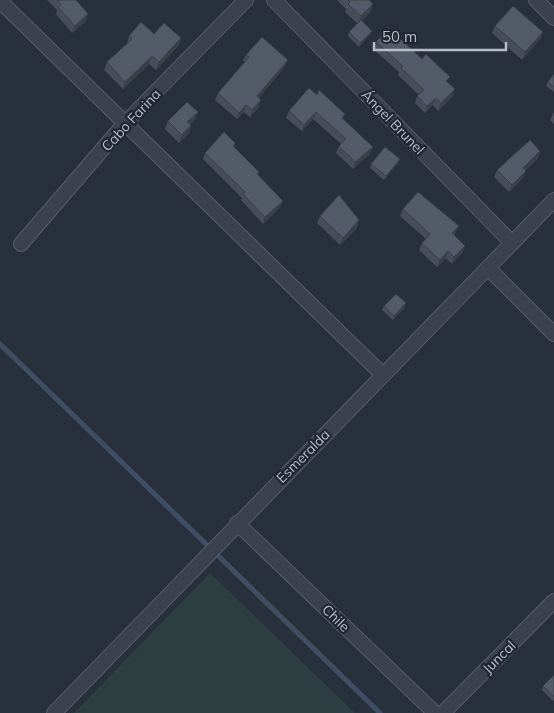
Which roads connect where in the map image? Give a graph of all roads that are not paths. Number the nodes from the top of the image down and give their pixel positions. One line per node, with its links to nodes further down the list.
1 (246, 0): 6 (street, Cabo Farina)
2 (274, 0): 8 (street, Ángel Brunel)
3 (536, 0): 5 (street)
4 (0, 1): 6 (street)
5 (554, 18)
6 (125, 123): 9 (street, Cabo Farina); 12 (street)
7 (554, 200): 8 (street, Esmeralda)
8 (512, 243): 10 (street, Esmeralda)
9 (21, 244)
10 (488, 268): 11 (street); 12 (street, Esmeralda)
11 (554, 334)
12 (383, 375): 13 (street, Esmeralda)
13 (237, 523): 15 (street, Esmeralda); 16 (street, Chile)
14 (554, 601): 17 (street, Juncal)
15 (54, 713)
16 (435, 713)
17 (444, 713)

